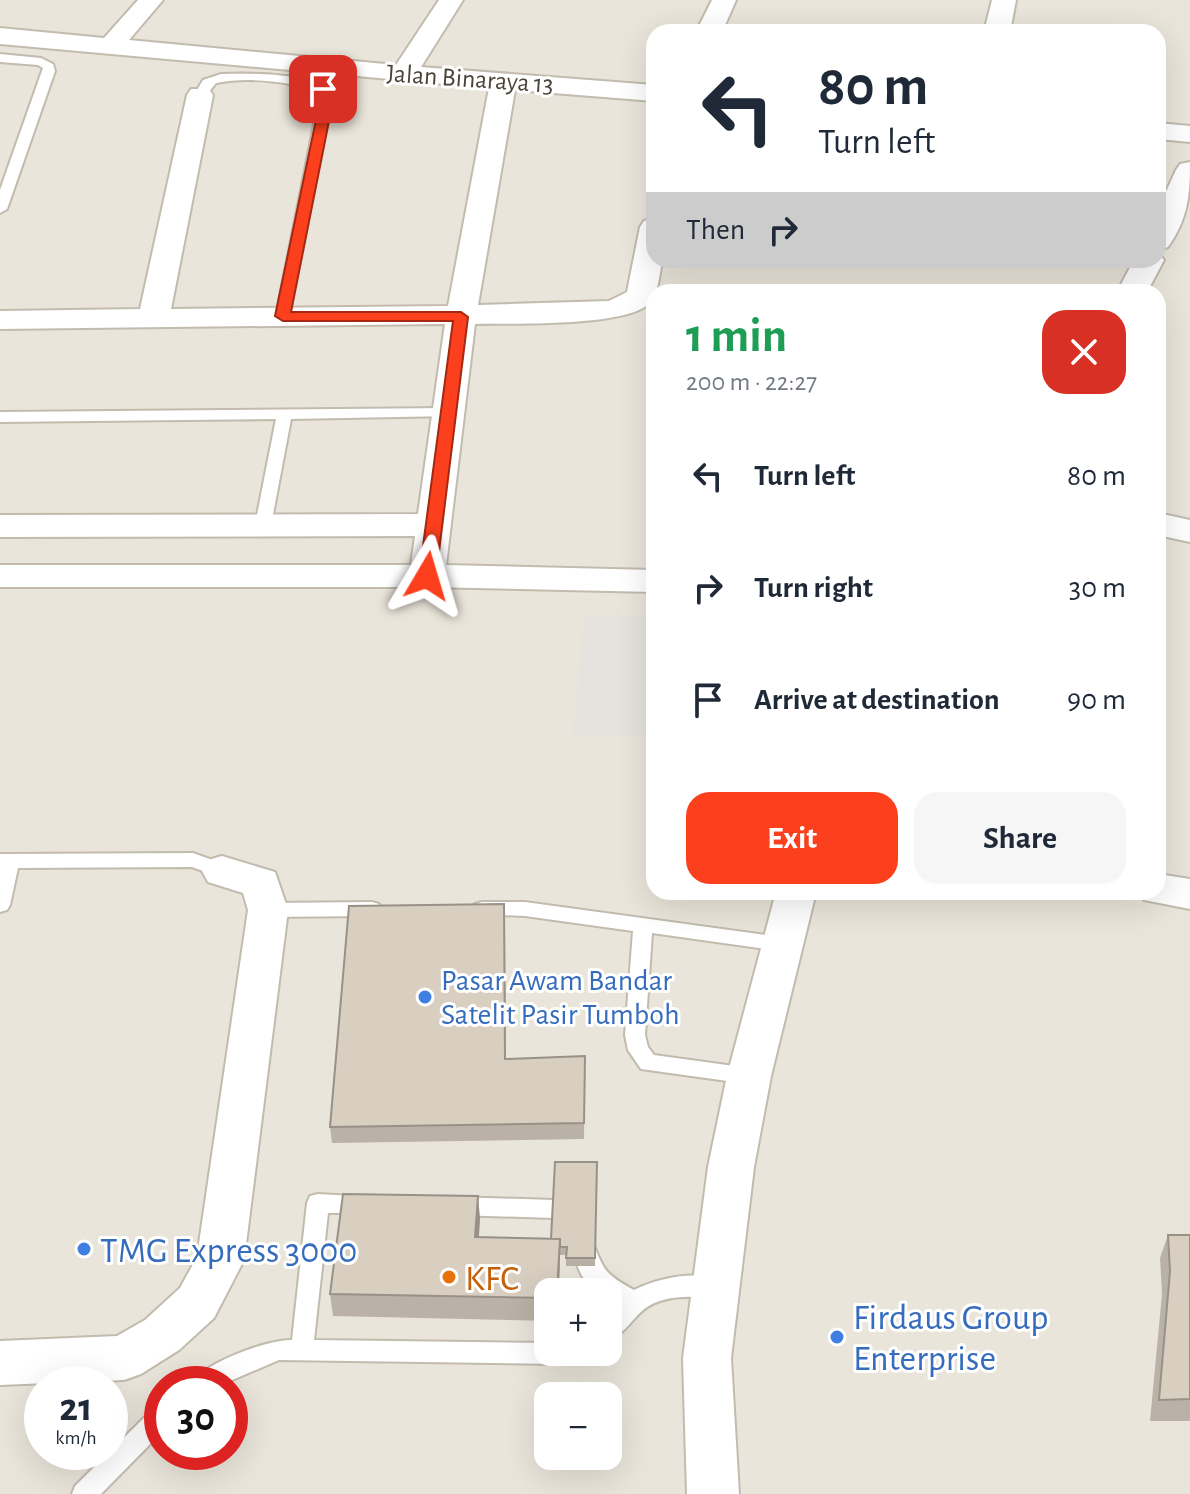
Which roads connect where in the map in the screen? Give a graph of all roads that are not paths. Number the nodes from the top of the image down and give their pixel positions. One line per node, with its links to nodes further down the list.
1 (151, 0): 8 (street)
2 (451, 0): 10 (street)
3 (724, 0): 5 (street)
4 (1004, 0): 6 (street)
5 (713, 24)
6 (999, 24)
7 (0, 36): 8 (street, Jalan Binaraya 13)
8 (111, 46): 10 (street, Jalan Binaraya 13)
9 (0, 58): 17 (lane)
10 (404, 74): 11 (street, Jalan Binaraya 13)
11 (503, 81): 12 (street, Jalan Binaraya 13); 22 (street)
12 (646, 92)
13 (200, 95): 20 (street); 21 (lane)
14 (1166, 132): 15 (street)
15 (1190, 134)
16 (1190, 170): 18 (street)
17 (0, 209)
18 (1166, 223)
19 (646, 268): 22 (street)
20 (154, 316): 21 (street); 23 (street)
21 (283, 316): 22 (street)
22 (461, 317): 24 (street)
23 (0, 321)
24 (448, 413): 25 (lane); 28 (street)
25 (284, 415): 26 (lane); 27 (lane)
26 (0, 417)
27 (263, 525): 28 (street); 29 (street)
28 (434, 525): 33 (street)
29 (0, 526)
30 (1166, 526): 31 (street)
31 (1190, 531)
32 (0, 576): 33 (street)
33 (427, 576): 34 (street)
34 (646, 581)
35 (5, 861): 36 (lane); 40 (lane)
36 (222, 871): 43 (street)
37 (1166, 890): 38 (street)
38 (1190, 894)
39 (794, 900): 45 (street)
40 (0, 905)
41 (395, 909): 43 (lane)
42 (467, 909): 44 (lane)
43 (268, 910): 54 (street)
44 (643, 924): 45 (lane); 46 (lane)
45 (781, 943): 46 (street)
46 (749, 1076): 49 (street)
47 (381, 1205): 52 (lane)
48 (428, 1206): 50 (lane)
49 (715, 1287): 50 (lane); 58 (street)
50 (635, 1302): 51 (lane)
51 (622, 1315)
52 (302, 1349): 53 (lane); 55 (lane)
53 (534, 1354)
54 (0, 1363)
55 (237, 1366)
56 (144, 1434): 57 (lane)
57 (84, 1494)
58 (713, 1494)

